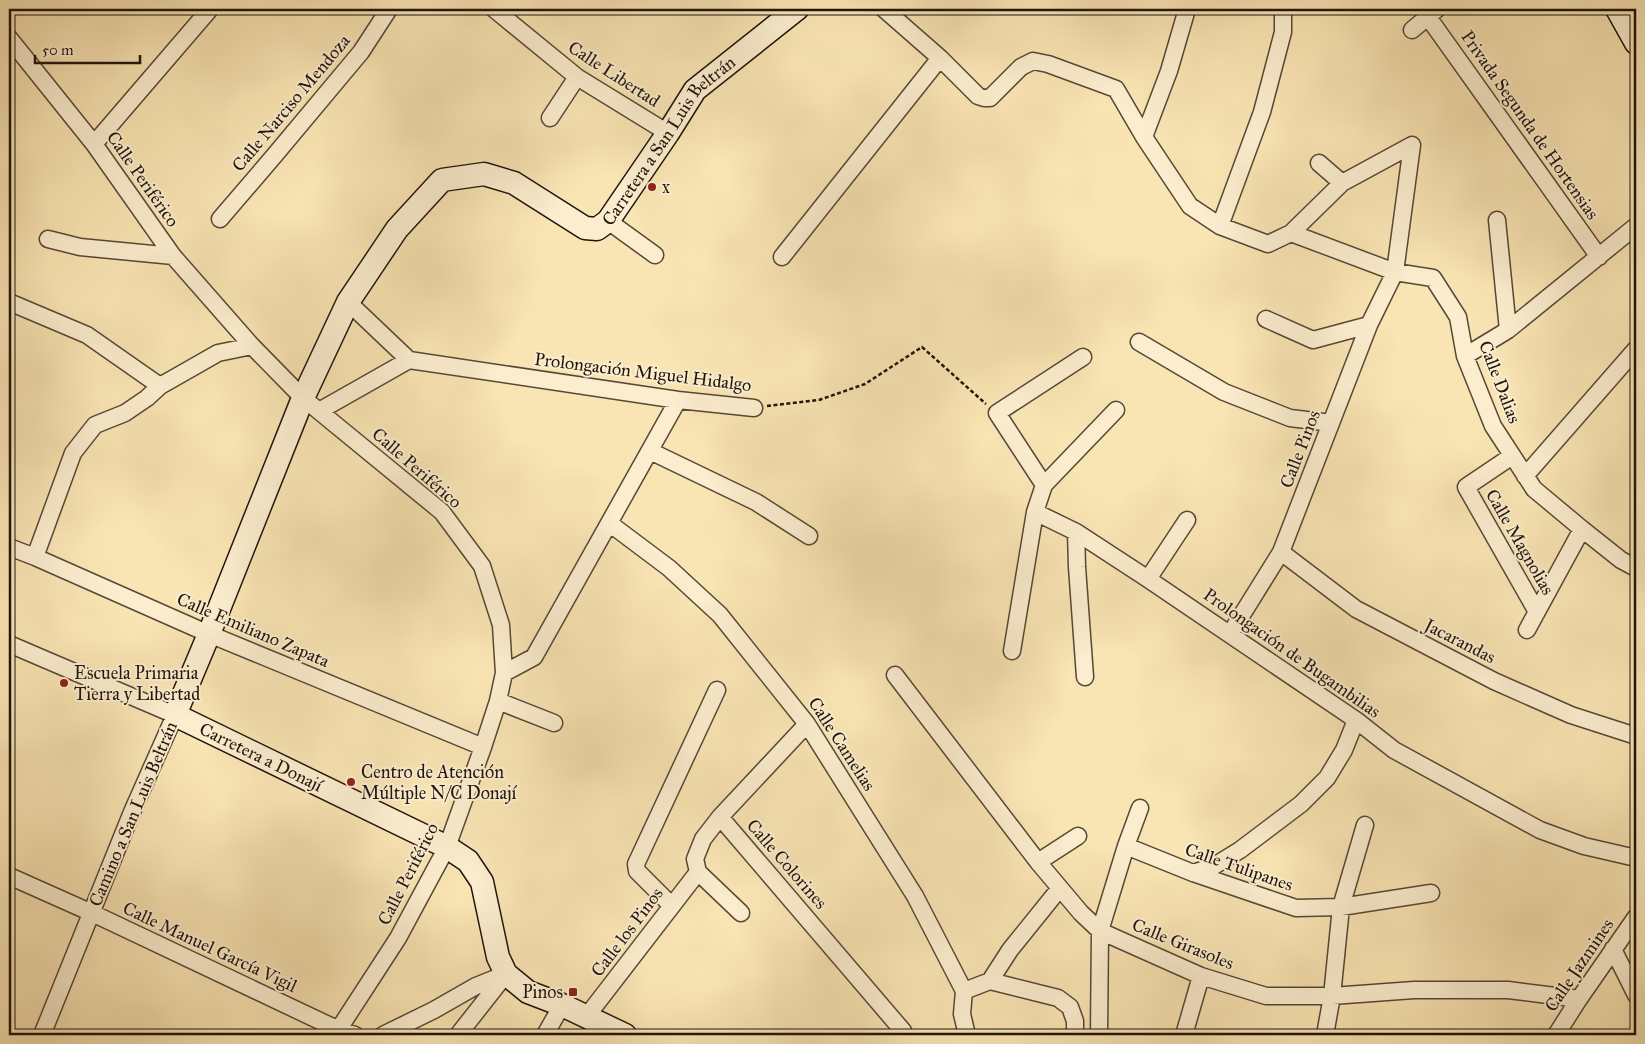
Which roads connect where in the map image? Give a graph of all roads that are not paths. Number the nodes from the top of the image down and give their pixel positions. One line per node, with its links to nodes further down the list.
1 (210, 9): 18 (street)
2 (389, 9): 21 (street, Calle Narciso Mendoza)
3 (494, 9): 14 (street, Calle Libertad)
4 (796, 9): 16 (main road, Carretera a San Luis Beltrán)
5 (884, 9): 13 (street)
6 (1187, 9): 17 (street)
7 (1283, 9): 24 (street)
8 (1623, 12): 12 (main road)
9 (1433, 13): 10 (street); 31 (street, Privada Segunda de Hortensias)
10 (1412, 30)
11 (9, 38): 18 (street, Calle Periférico)
12 (1636, 43)
13 (940, 58): 17 (street); 30 (street)
14 (576, 77): 15 (street); 16 (street, Calle Libertad)
15 (550, 118)
16 (668, 133): 23 (main road, Carretera a San Luis Beltrán)
17 (1144, 137): 24 (street)
18 (94, 144): 29 (street, Calle Periférico)
19 (1319, 163): 20 (street)
20 (1342, 184): 26 (street); 32 (street, Calle Pinos)
21 (220, 219)
22 (1497, 220): 37 (street)
23 (608, 221): 28 (street); 34 (main road, Carretera a San Luis Beltrán)
24 (1220, 226): 26 (street)
25 (1636, 226): 31 (street)
26 (1291, 233): 32 (street, Calle Dalias)
27 (48, 240): 29 (street)
28 (655, 255)
29 (173, 256): 39 (street, Calle Periférico)
30 (782, 257)
31 (1599, 257): 37 (street)
32 (1395, 272): 36 (street, Calle Pinos); 41 (street, Calle Dalias)
33 (9, 302): 44 (street)
34 (348, 302): 43 (street); 46 (main road, Carretera a San Luis Beltrán)
35 (1266, 320): 36 (street)
36 (1369, 325): 49 (street, Calle Pinos)
37 (1508, 330): 41 (street)
38 (1139, 342): 49 (street)
39 (252, 346): 44 (street); 46 (street, Calle Periférico)
40 (1636, 349): 52 (street)
41 (1465, 356): 51 (street, Calle Dalias)
42 (1083, 357): 53 (street)
43 (410, 360): 45 (street, Prolongación Miguel Hidalgo); 46 (street)
44 (160, 386): 62 (street)
45 (678, 400): 47 (street, Prolongación Miguel Hidalgo); 50 (street)
46 (311, 404): 67 (main road, Camino a San Luis Beltrán); 71 (street, Calle Periférico)
47 (754, 408)
48 (1116, 410): 53 (street)
49 (1331, 423): 61 (street, Calle Pinos)
50 (650, 451): 56 (street); 59 (street)
51 (1512, 456): 52 (street, Calle Dalias); 65 (street, Calle Magnolias)
52 (1525, 476): 57 (street, Calle Dalias)
53 (1044, 485): 54 (street)
54 (1035, 512): 58 (street, Prolongación de Bugambilias); 70 (street)
55 (1187, 520): 64 (street)
56 (609, 523): 71 (street); 79 (street, Calle Camelias)
57 (1582, 529): 63 (street, Calle Dalias); 65 (street)
58 (1076, 532): 64 (street, Prolongación de Bugambilias); 73 (street)
59 (809, 536)
60 (9, 546): 62 (street, Calle Emiliano Zapata)
61 (1281, 552): 68 (street, Calle Pinos); 80 (street, Jacarandas)
62 (35, 557): 67 (street, Calle Emiliano Zapata)
63 (1636, 568)
64 (1148, 579): 68 (street, Prolongación de Bugambilias)
65 (1537, 612): 66 (street)
66 (1527, 630)
67 (209, 634): 76 (main road, Camino a San Luis Beltrán); 81 (street, Calle Emiliano Zapata)
68 (1230, 634): 77 (street, Prolongación de Bugambilias)
69 (9, 644): 76 (street, Carretera a Donají)
70 (1012, 652)
71 (504, 673): 75 (street, Calle Periférico)
72 (895, 675): 89 (street, Calle Girasoles)
73 (1085, 677)
74 (717, 690): 95 (street)
75 (498, 701): 78 (street); 81 (street, Calle Periférico)
76 (175, 715): 87 (main road, Carretera a Donají); 97 (street, Camino a San Luis Beltrán)
77 (1356, 720): 88 (street, Prolongación de Bugambilias); 91 (street)
78 (554, 723)
79 (807, 724): 83 (street, Calle Colorines); 105 (street, Calle Camelias)
80 (1636, 736)
81 (484, 747): 87 (street, Calle Periférico)
82 (1140, 808): 86 (street)
83 (720, 817): 90 (street); 118 (street, Calle Colorines)
84 (1365, 826): 96 (street)
85 (1078, 836): 89 (street)
86 (1126, 846): 91 (street, Calle Tulipanes); 100 (street)
87 (447, 847): 102 (main road, Carretera a Donají); 111 (street, Calle Periférico)
88 (1636, 858)
89 (1038, 862): 93 (street, Calle Girasoles)
90 (698, 872): 95 (street, Calle los Pinos); 98 (street)
91 (1193, 873): 96 (street, Calle Tulipanes)
92 (9, 876): 97 (street, Calle Manuel García Vigil)
93 (1060, 888): 100 (street, Calle Girasoles); 104 (street)
94 (1431, 893): 96 (street, Calle Tulipanes)
95 (672, 906): 110 (street, Calle los Pinos)
96 (1341, 907): 107 (street)
97 (92, 913): 111 (street, Calle Manuel García Vigil); 112 (street, Camino a San Luis Beltrán)
98 (741, 913)
99 (1636, 917): 101 (street, Calle Jazmines)
100 (1100, 931): 103 (street, Calle Girasoles); 121 (street)
101 (1613, 949): 106 (street); 108 (street, Calle Jazmines)
102 (506, 974): 109 (main road, Carretera a Donají); 114 (street); 115 (street)
103 (1201, 976): 107 (street, Calle Girasoles); 122 (street)
104 (990, 981): 105 (street); 120 (street)
105 (964, 991): 119 (street)
106 (1636, 995)
107 (1332, 996): 108 (street, Calle Girasoles); 123 (street)
108 (1579, 999): 124 (street, Calle Jazmines)
109 (562, 1005): 110 (main road, Carretera a Donají); 116 (street)
110 (587, 1016): 117 (main road, Carretera a Donají)
111 (337, 1032): 113 (street, Calle Manuel García Vigil)
112 (42, 1035)
113 (356, 1035)
114 (383, 1035)
115 (458, 1035)
116 (545, 1035)
117 (626, 1035)
118 (905, 1035)
119 (967, 1035)
120 (1075, 1035)
121 (1099, 1035)
122 (1184, 1035)
123 (1325, 1035)
124 (1556, 1035)

